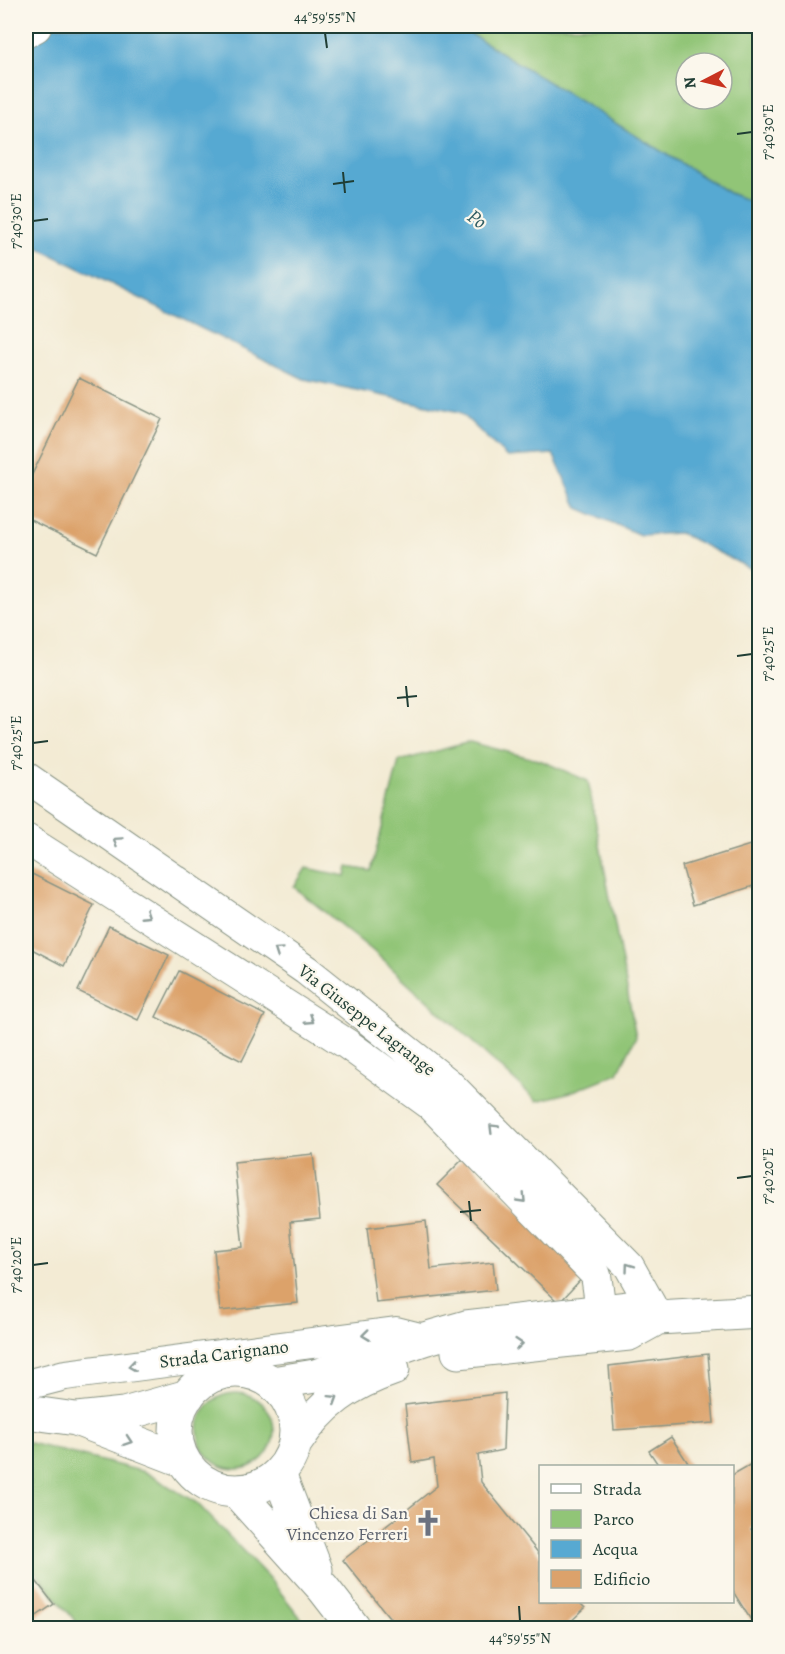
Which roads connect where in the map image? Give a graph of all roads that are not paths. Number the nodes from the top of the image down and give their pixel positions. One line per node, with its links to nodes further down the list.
1 (35, 26): 2 (main road)
2 (26, 31)
3 (26, 777): 7 (street, Via Giuseppe Lagrange, one-way to 3)
4 (26, 839): 5 (street, Via Giuseppe Lagrange, one-way to 5)
5 (601, 1310): 7 (main road, Strada Carignano); 8 (main road, Strada Carignano)
6 (759, 1312): 7 (main road, Strada Carignano)
7 (658, 1318): 14 (main road, Strada Carignano, one-way to 7)
8 (424, 1339): 9 (main road, Strada Carignano); 10 (street, Strada Carignano, one-way to 10)
9 (273, 1383): 11 (main road); 14 (main road)
10 (26, 1385)
11 (188, 1396): 13 (main road, Strada Carignano); 15 (main road)
12 (26, 1412): 13 (main road, Strada Carignano)
13 (76, 1419): 15 (main road, Strada Carignano, one-way to 15)
14 (296, 1442): 16 (main road)
15 (182, 1460): 17 (main road)
16 (279, 1474): 17 (main road); 18 (main road)
17 (237, 1492): 18 (main road)
18 (323, 1588): 19 (main road)
19 (354, 1629)

